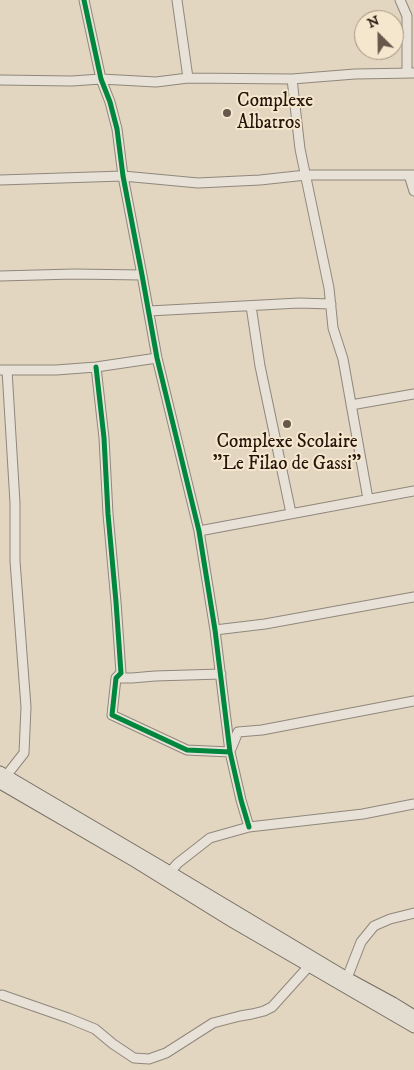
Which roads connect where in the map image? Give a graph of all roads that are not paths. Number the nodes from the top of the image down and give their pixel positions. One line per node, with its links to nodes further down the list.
1 (84, 0): 6 (street)
2 (177, 0): 5 (street)
3 (400, 0): 4 (street)
4 (410, 73): 7 (street)
5 (188, 78): 6 (street); 7 (street)
6 (101, 79): 8 (street); 11 (street)
7 (292, 79): 9 (street)
8 (0, 80)
9 (306, 175): 10 (street); 11 (street); 16 (street)
10 (412, 175): 13 (street)
11 (123, 176): 12 (street); 14 (street)
12 (0, 180)
13 (414, 191)
14 (142, 274): 15 (street); 18 (street)
15 (0, 276)
16 (331, 304): 17 (street); 23 (street)
17 (251, 306): 18 (street); 26 (street)
18 (149, 311): 19 (street)
19 (157, 358): 20 (street); 27 (street)
20 (96, 367): 21 (street); 31 (street)
21 (3, 370): 34 (street)
22 (414, 394): 23 (street)
23 (350, 405): 25 (street)
24 (414, 491): 25 (street)
25 (368, 499): 26 (street)
26 (291, 513): 27 (street)
27 (199, 531): 29 (street)
28 (414, 597): 29 (street)
29 (215, 630): 30 (street)
30 (221, 674): 31 (street); 33 (street)
31 (116, 678): 33 (street)
32 (414, 701): 33 (street)
33 (230, 752): 36 (street)
34 (2, 777): 37 (main road)
35 (414, 804): 36 (street)
36 (249, 827): 38 (street)
37 (107, 840): 38 (main road); 40 (main road)
38 (170, 872): 41 (main road)
39 (414, 914): 41 (street)
40 (309, 966): 42 (street); 44 (main road)
41 (347, 978): 43 (main road)
42 (2, 995)
43 (414, 1016)
44 (414, 1027)

